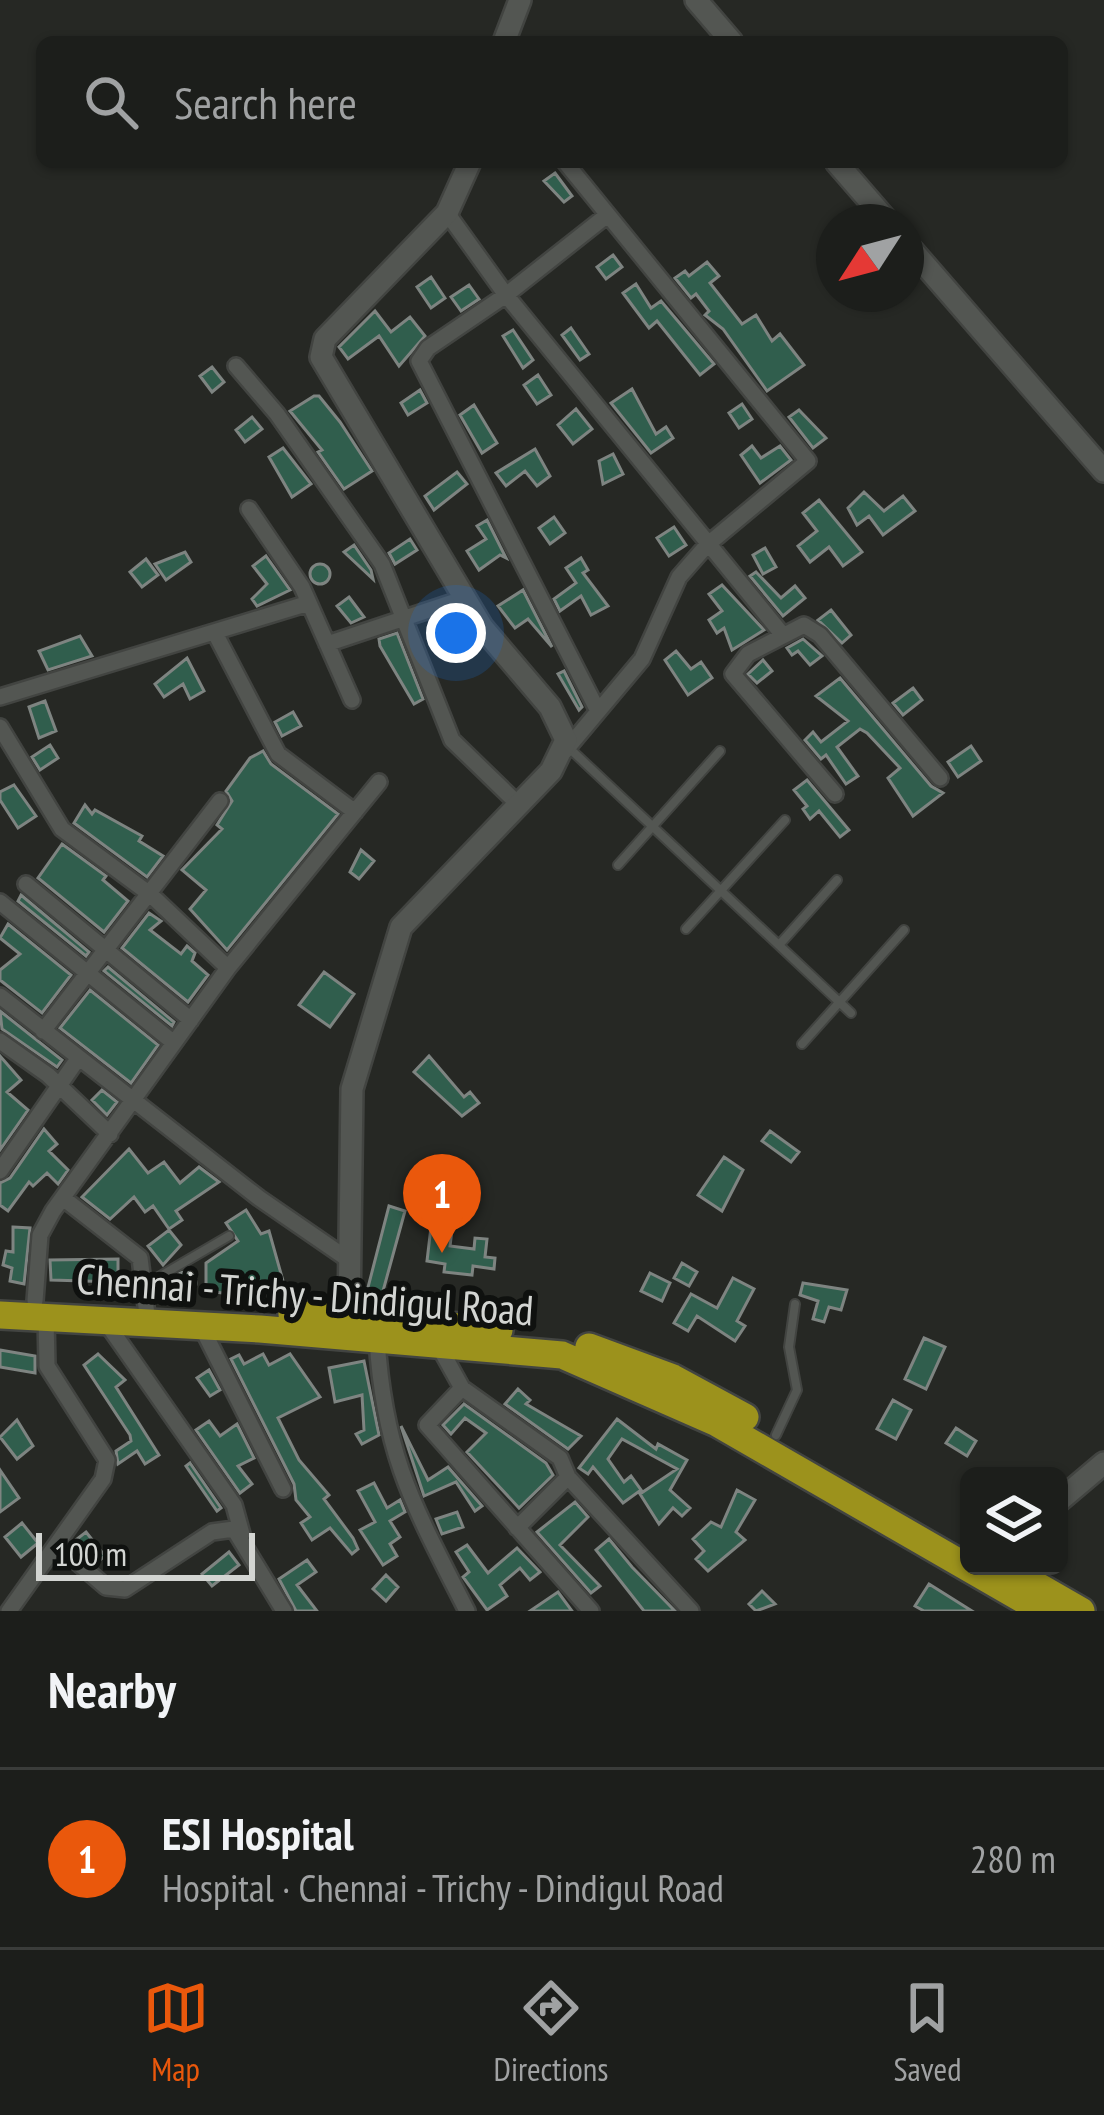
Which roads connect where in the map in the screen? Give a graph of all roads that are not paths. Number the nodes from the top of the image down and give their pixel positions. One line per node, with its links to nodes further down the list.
1 (695, 0): 4 (street)
2 (517, 6): 3 (street)
3 (506, 36)
4 (727, 36)
5 (467, 168): 9 (street)
6 (570, 168): 10 (street)
7 (841, 168): 8 (street)
8 (872, 204)
9 (447, 213): 12 (street); 17 (street)
10 (606, 216): 12 (street); 16 (street)
11 (924, 264): 14 (street)
12 (506, 296): 16 (street); 25 (street)
13 (236, 366): 19 (street)
14 (1104, 471)
15 (249, 509): 18 (street)
16 (707, 545): 20 (street); 25 (street)
17 (465, 598): 19 (street); 28 (street)
18 (309, 603): 21 (street); 22 (street)
19 (404, 617): 22 (street); 33 (street)
20 (782, 634): 29 (street); 31 (street)
21 (216, 635): 23 (street); 34 (street)
22 (327, 644): 24 (street)
23 (0, 697)
24 (352, 700)
25 (598, 710): 28 (street)
26 (0, 727): 41 (street)
27 (720, 751): 36 (lane)
28 (561, 755): 33 (street); 36 (lane)
29 (940, 778)
30 (379, 782): 34 (street)
31 (835, 794)
32 (220, 801): 41 (street)
33 (519, 805): 64 (street)
34 (355, 812): 47 (street)
35 (785, 820): 40 (lane)
36 (654, 824): 37 (lane); 40 (lane)
37 (618, 865)
38 (837, 880): 45 (lane)
39 (26, 884): 46 (street)
40 (722, 890): 43 (lane); 45 (lane)
41 (151, 895): 46 (street); 47 (street)
42 (0, 902): 48 (street)
43 (686, 929)
44 (904, 930): 50 (lane)
45 (779, 945): 50 (lane)
46 (105, 952): 48 (street); 52 (street)
47 (228, 968): 52 (street)
48 (88, 975): 53 (street); 55 (street)
49 (0, 996): 53 (street)
50 (840, 1003): 51 (lane); 56 (lane)
51 (850, 1013)
52 (191, 1020): 55 (street)
53 (43, 1031): 57 (street)
54 (0, 1041): 58 (street)
55 (173, 1043): 59 (street)
56 (802, 1043)
57 (77, 1060): 58 (street); 59 (street)
58 (58, 1084): 60 (street); 61 (street)
59 (135, 1099): 60 (street); 64 (street)
60 (110, 1134): 62 (street)
61 (0, 1171)
62 (63, 1198): 67 (street); 68 (street)
63 (229, 1236): 67 (lane)
64 (350, 1260): 70 (street)
65 (0, 1298): 68 (highway, Chennai - Trichy - Dindigul Road)
66 (795, 1304): 76 (lane)
67 (146, 1305): 68 (highway, Chennai - Trichy - Dindigul Road); 70 (highway, Chennai - Trichy - Dindigul Road); 71 (highway, Chennai - Trichy - Dindigul Road); 72 (highway, Chennai - Trichy - Dindigul Road)
68 (41, 1309): 69 (highway, Chennai - Trichy - Dindigul Road); 71 (highway, Chennai - Trichy - Dindigul Road); 84 (street)
69 (0, 1315)
70 (349, 1316): 76 (highway, Chennai - Trichy - Dindigul Road)
71 (104, 1320): 82 (street)
72 (201, 1326): 73 (highway, Chennai - Trichy - Dindigul Road); 79 (street)
73 (377, 1339): 74 (highway, Chennai - Trichy - Dindigul Road); 88 (street)
74 (437, 1343): 75 (street); 85 (highway, Chennai - Trichy - Dindigul Road)
75 (462, 1388): 78 (street); 81 (street)
76 (776, 1435): 83 (highway, Chennai - Trichy - Dindigul Road)
77 (1104, 1463): 80 (street)
78 (568, 1477): 81 (street); 90 (street)
79 (283, 1489)
80 (1068, 1494)
81 (517, 1528): 89 (street)
82 (242, 1534): 84 (street); 87 (street)
83 (960, 1541)
84 (57, 1546): 86 (street)
85 (1017, 1586): 91 (highway, Chennai - Trichy - Dindigul Road)
86 (9, 1611)
87 (284, 1611)
88 (467, 1611)
89 (591, 1611)
90 (691, 1611)
91 (1081, 1611)

